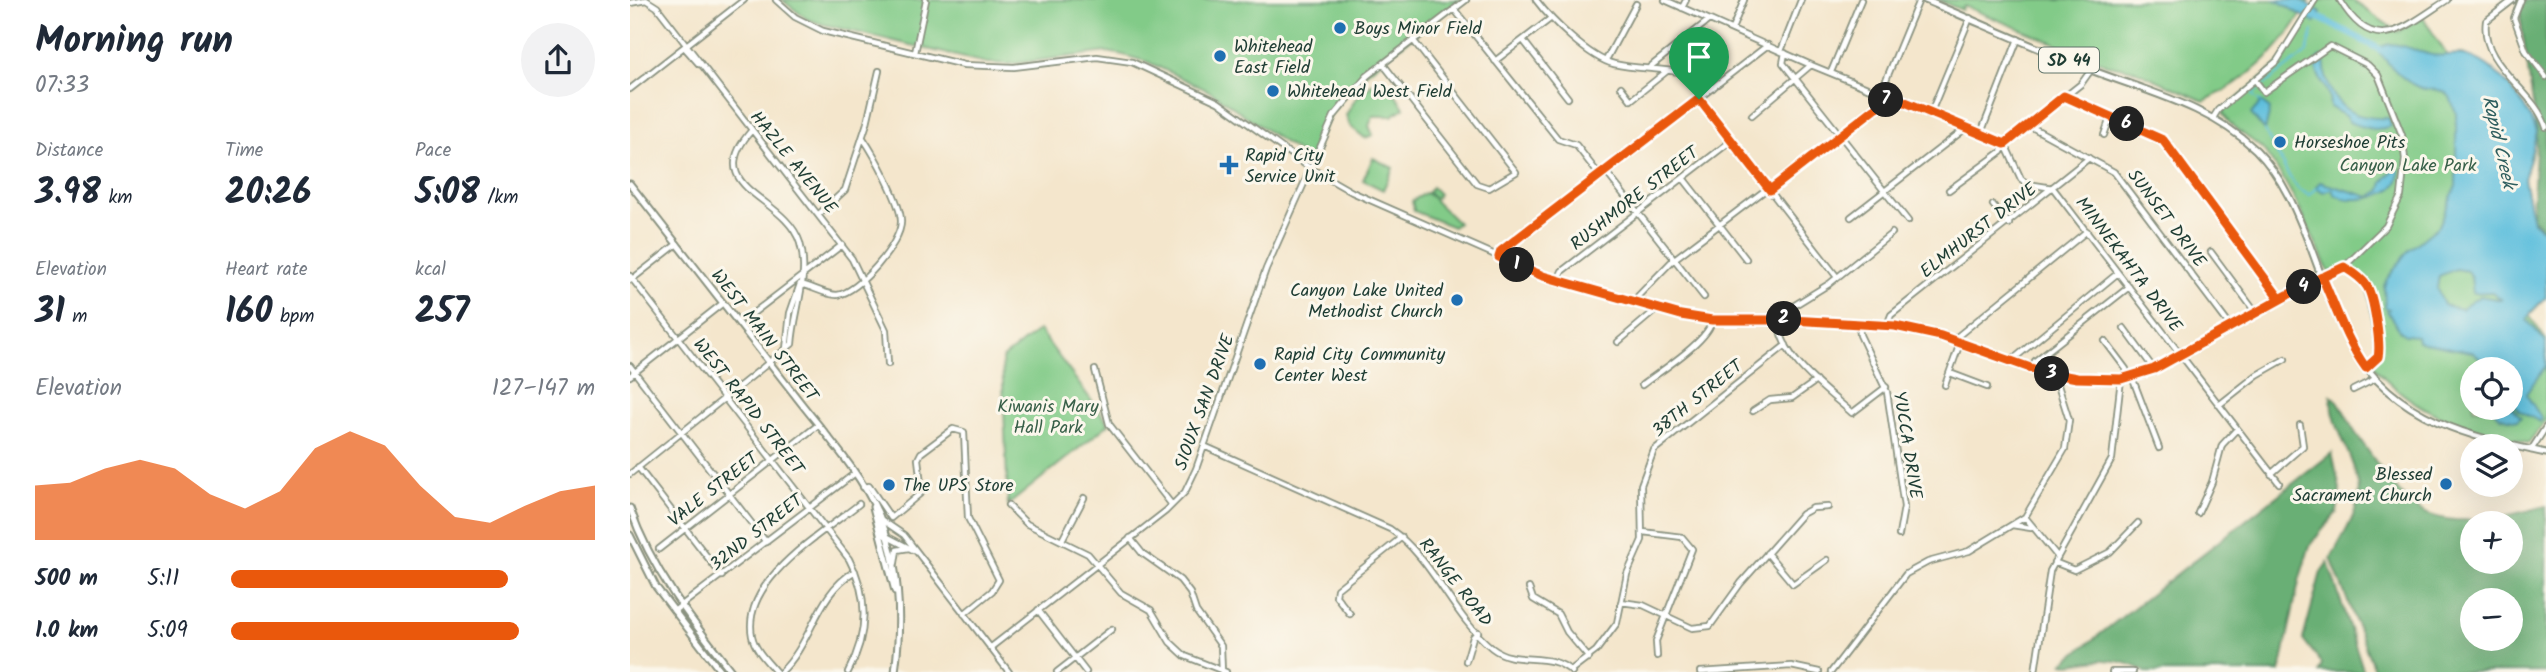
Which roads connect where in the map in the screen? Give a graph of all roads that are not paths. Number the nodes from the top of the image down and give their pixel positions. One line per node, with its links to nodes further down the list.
1 (744, 0): 34 (street)
2 (776, 0): 26 (street)
3 (926, 0): 36 (street)
4 (1466, 0): 21 (street)
5 (1536, 0): 23 (street)
6 (1665, 0): 20 (street)
7 (1686, 0): 20 (street)
8 (1744, 0): 25 (street)
9 (1801, 0): 35 (street)
10 (1861, 0): 45 (street)
11 (1919, 0): 52 (street)
12 (1925, 0): 22 (main road, SD 44)
13 (2340, 0): 14 (street)
14 (2446, 0)
15 (2513, 0): 63 (street)
16 (2521, 0): 46 (street)
17 (2314, 1): 48 (street)
18 (630, 3): 34 (street, HAZLE AVENUE)
19 (1636, 4): 37 (street)
20 (1682, 8): 24 (street)
21 (1454, 9): 29 (street); 38 (street)
22 (1970, 18): 28 (main road, SD 44); 57 (street)
23 (1550, 19): 30 (street); 37 (street)
24 (1709, 20): 25 (street); 41 (street)
25 (1732, 29): 33 (street)
26 (843, 36): 27 (street); 31 (street)
27 (854, 39): 32 (street); 36 (street)
28 (2018, 39): 43 (main road, SD 44); 65 (street)
29 (1413, 40): 39 (street); 39 (street)
30 (1523, 40): 38 (street); 55 (street)
31 (841, 43)
32 (853, 45)
33 (1768, 45): 35 (street); 50 (street)
34 (685, 46): 51 (street); 64 (street, HAZLE AVENUE)
35 (1783, 52): 40 (street); 47 (street)
36 (915, 53): 72 (street)
37 (1606, 60): 41 (street)
38 (1495, 61): 74 (street)
39 (1383, 64): 72 (street)
40 (1811, 65): 45 (street); 47 (street)
41 (1649, 68): 42 (street)
42 (1668, 70): 49 (street); 50 (street)
43 (2091, 70): 54 (street); 60 (main road, SD 44)
44 (879, 71): 68 (street)
45 (1831, 72): 52 (street)
46 (2546, 77)
47 (1797, 80): 58 (street); 66 (street)
48 (2255, 80): 60 (street); 96 (street)
49 (1621, 87)
50 (1713, 88): 56 (street)
51 (630, 89)
52 (1881, 92): 53 (street)
53 (1891, 96): 57 (street); 66 (street)
54 (2064, 96): 59 (street); 61 (street)
55 (1568, 98)
56 (1699, 99): 69 (street); 73 (street)
57 (1931, 113): 62 (street)
58 (1752, 115)
59 (2110, 117): 67 (street); 107 (street)
60 (2213, 118): 100 (main road, SD 44)
61 (2028, 125): 70 (street); 71 (street, SUNSET DRIVE)
62 (1967, 127): 65 (street); 80 (street)
63 (2546, 127)
64 (751, 131): 83 (street, HAZLE AVENUE); 98 (street)
65 (1981, 133): 70 (street)
66 (1840, 135): 78 (street); 80 (street)
67 (2104, 135)
68 (863, 138): 83 (street); 102 (street)
69 (1731, 141): 75 (street, RUSHMORE STREET); 78 (street)
70 (2005, 144): 77 (street, MINNEKAHTA DRIVE); 79 (street)
71 (2089, 158): 77 (street, ELMHURST DRIVE); 118 (street, SUNSET DRIVE)
72 (1310, 167): 93 (street); 156 (street, SIOUX SAN DRIVE)
73 (1606, 172): 74 (street); 82 (street)
74 (1600, 176): 93 (street)
75 (1683, 178): 82 (street, RUSHMORE STREET); 87 (street)
76 (630, 186): 90 (main road, WEST MAIN STREET)
77 (2053, 188): 86 (street, ELMHURST DRIVE); 88 (street, MINNEKAHTA DRIVE)
78 (1769, 189): 87 (street); 99 (street)
79 (1949, 190)
80 (1884, 192): 84 (street); 85 (street)
81 (1993, 205): 86 (street)
82 (1638, 212): 95 (street); 103 (street, RUSHMORE STREET)
83 (818, 215): 91 (street, HAZLE AVENUE)
84 (1851, 217)
85 (1908, 221)
86 (2009, 224): 117 (street, ELMHURST DRIVE)
87 (1720, 225): 94 (street); 95 (street)
88 (2087, 232): 97 (street, MINNEKAHTA DRIVE); 121 (street)
89 (1892, 233): 99 (street)
90 (677, 244): 101 (street); 108 (main road, WEST MAIN STREET)
91 (842, 245): 98 (street); 102 (street, HAZLE AVENUE)
92 (2211, 251): 111 (street)
93 (1499, 257): 103 (street)
94 (1746, 259)
95 (1673, 260): 106 (street); 109 (street)
96 (2344, 267): 100 (street); 132 (street)
97 (2118, 273): 105 (street, MINNEKAHTA DRIVE); 128 (street)
98 (802, 275): 104 (street); 112 (street)
99 (1837, 277): 115 (street)
100 (2322, 277): 107 (street); 132 (main road, SD 44)
101 (631, 278): 120 (street, WEST RAPID STREET)
102 (863, 279): 104 (street); 130 (street, HAZLE AVENUE)
103 (1558, 280): 109 (street)
104 (800, 284): 129 (street)
105 (2129, 288): 126 (street, MINNEKAHTA DRIVE); 133 (street)
106 (1704, 297)
107 (2280, 299): 111 (street)
108 (723, 303): 120 (street); 129 (main road, WEST MAIN STREET)
109 (1636, 303): 110 (street)
110 (1657, 309): 114 (street); 123 (street)
111 (2256, 313): 118 (street)
112 (752, 314)
113 (1778, 319): 114 (street); 115 (street); 125 (street)
114 (1712, 320): 143 (street)
115 (1788, 320): 116 (street)
116 (1859, 323): 117 (street); 145 (street, YUCCA DRIVE)
117 (1887, 325): 121 (street)
118 (2231, 327): 126 (street)
119 (2124, 328): 134 (street)
120 (678, 338): 137 (street); 148 (street, WEST RAPID STREET)
121 (1953, 340): 124 (street)
122 (2105, 341): 139 (street)
123 (1618, 342)
124 (1960, 343): 128 (street); 136 (street)
125 (1786, 345): 142 (street); 186 (street, 38TH STREET)
126 (2181, 355): 134 (street); 149 (street, MINNEKAHTA DRIVE)
127 (2285, 359): 149 (street)
128 (2011, 361): 133 (street)
129 (770, 364): 148 (street); 151 (main road, WEST MAIN STREET)
130 (888, 364)
131 (630, 366): 137 (street)
132 (2366, 368): 141 (main road, SD 44)
133 (2032, 369): 138 (street)
134 (2154, 369): 139 (street)
135 (1095, 370): 172 (street)
136 (1950, 373): 144 (street); 146 (street)
137 (632, 374): 155 (street)
138 (2058, 375): 140 (street); 180 (street)
139 (2130, 377): 140 (street); 157 (street)
140 (2121, 379): 200 (street)
141 (2375, 379): 147 (street); 158 (main road, SD 44)
142 (1816, 381): 145 (street); 150 (street)
143 (1642, 385)
144 (1945, 385)
145 (1886, 387): 189 (street, YUCCA DRIVE)
146 (1987, 387)
147 (2353, 390)
148 (726, 399): 155 (street); 160 (street, WEST RAPID STREET)
149 (2219, 405): 154 (street, MINNEKAHTA DRIVE)
150 (1753, 411)
151 (818, 425): 160 (street, VALE STREET); 163 (main road, WEST MAIN STREET)
152 (2300, 425): 164 (street)
153 (2545, 428): 158 (street)
154 (2237, 429): 164 (street, MINNEKAHTA DRIVE); 177 (street)
155 (682, 433): 161 (street); 167 (street)
156 (1204, 446): 172 (street, SIOUX SAN DRIVE); 191 (street, RANGE ROAD)
157 (2159, 448)
158 (2531, 450): 159 (main road, SD 44)
159 (2546, 453)
160 (773, 460): 167 (street, VALE STREET); 175 (street, WEST RAPID STREET)
161 (638, 467): 162 (street); 182 (street)
162 (630, 474)
163 (854, 474): 166 (main road, WEST MAIN STREET); 175 (street, 32ND STREET)
164 (2271, 474): 165 (street, MINNEKAHTA DRIVE)
165 (2279, 483)
166 (863, 487): 170 (street); 176 (main road, WEST MAIN STREET)
167 (730, 494): 182 (street, VALE STREET); 194 (street)
168 (1084, 498): 193 (street)
169 (859, 503): 185 (street)
170 (880, 503): 176 (street); 213 (street)
171 (1008, 505): 193 (street)
172 (1172, 505): 192 (street, SIOUX SAN DRIVE)
173 (1828, 507): 199 (street)
174 (630, 508): 196 (main road)
175 (810, 508): 185 (street, WEST RAPID STREET); 194 (street, 32ND STREET)
176 (873, 509): 178 (main road, WEST MAIN STREET); 190 (street, WEST MAIN STREET); 195 (main road)
177 (2197, 513)
178 (879, 516): 188 (street, WEST MAIN STREET); 190 (main road)
179 (630, 517): 196 (main road)
180 (2025, 517): 183 (street); 184 (street)
181 (2138, 523): 200 (street)
182 (685, 528): 197 (street, VALE STREET); 205 (street)
183 (2006, 528): 184 (street); 236 (street)
184 (2032, 528): 200 (street)
185 (827, 529): 204 (street, WEST RAPID STREET); 227 (street)
186 (1643, 532): 209 (street, 38TH STREET); 215 (street)
187 (630, 535): 206 (main road)
188 (904, 535): 190 (street); 198 (street, WEST MAIN STREET)
189 (1899, 535)
190 (886, 536): 195 (street); 198 (street, WEST MAIN STREET); 203 (main road)
191 (1402, 537): 214 (street); 217 (street, RANGE ROAD)
192 (1130, 538): 202 (street, SIOUX SAN DRIVE); 233 (street)
193 (1062, 540): 202 (street)
194 (766, 541): 205 (street, 32ND STREET)
195 (882, 544): 208 (main road)
196 (645, 547): 210 (main road)
197 (659, 549)
198 (913, 550): 203 (street); 213 (street, WEST MAIN STREET)
199 (1767, 553): 201 (street); 215 (street)
200 (2056, 559): 237 (street)
201 (1827, 560)
202 (1098, 563): 211 (street, SIOUX SAN DRIVE); 233 (street)
203 (895, 567): 208 (main road)
204 (855, 571): 227 (street); 228 (street, WEST RAPID STREET)
205 (722, 576): 210 (street, 32ND STREET)
206 (652, 579): 210 (main road); 212 (main road)
207 (1529, 588): 222 (street)
208 (896, 594): 229 (main road)
209 (1621, 602): 215 (street); 222 (street, 38TH STREET)
210 (681, 606): 212 (street, 32ND STREET); 218 (main road)
211 (1038, 610): 219 (street, SIOUX SAN DRIVE); 221 (street)
212 (674, 611): 218 (main road); 225 (main road)
213 (964, 614): 219 (street, WEST MAIN STREET)
214 (1350, 614)
215 (1668, 615): 220 (street)
216 (1112, 629): 221 (street)
217 (1478, 632): 223 (street); 224 (street, RANGE ROAD)
218 (705, 637): 226 (main road)
219 (990, 648): 230 (street, WEST MAIN STREET)
220 (1657, 656)
221 (1076, 658): 231 (street); 232 (street)
222 (1589, 658): 224 (street, 38TH STREET)
223 (1466, 661)
224 (1572, 671)
225 (721, 672)
226 (732, 672)
227 (778, 672)
228 (848, 672)
229 (895, 672)
230 (1009, 672)
231 (1057, 672)
232 (1086, 672)
233 (1224, 672)
234 (1700, 672): 235 (street)
235 (1819, 672)
236 (1831, 672)
237 (2035, 672)
238 (2112, 672): 239 (street)
239 (2133, 672)

